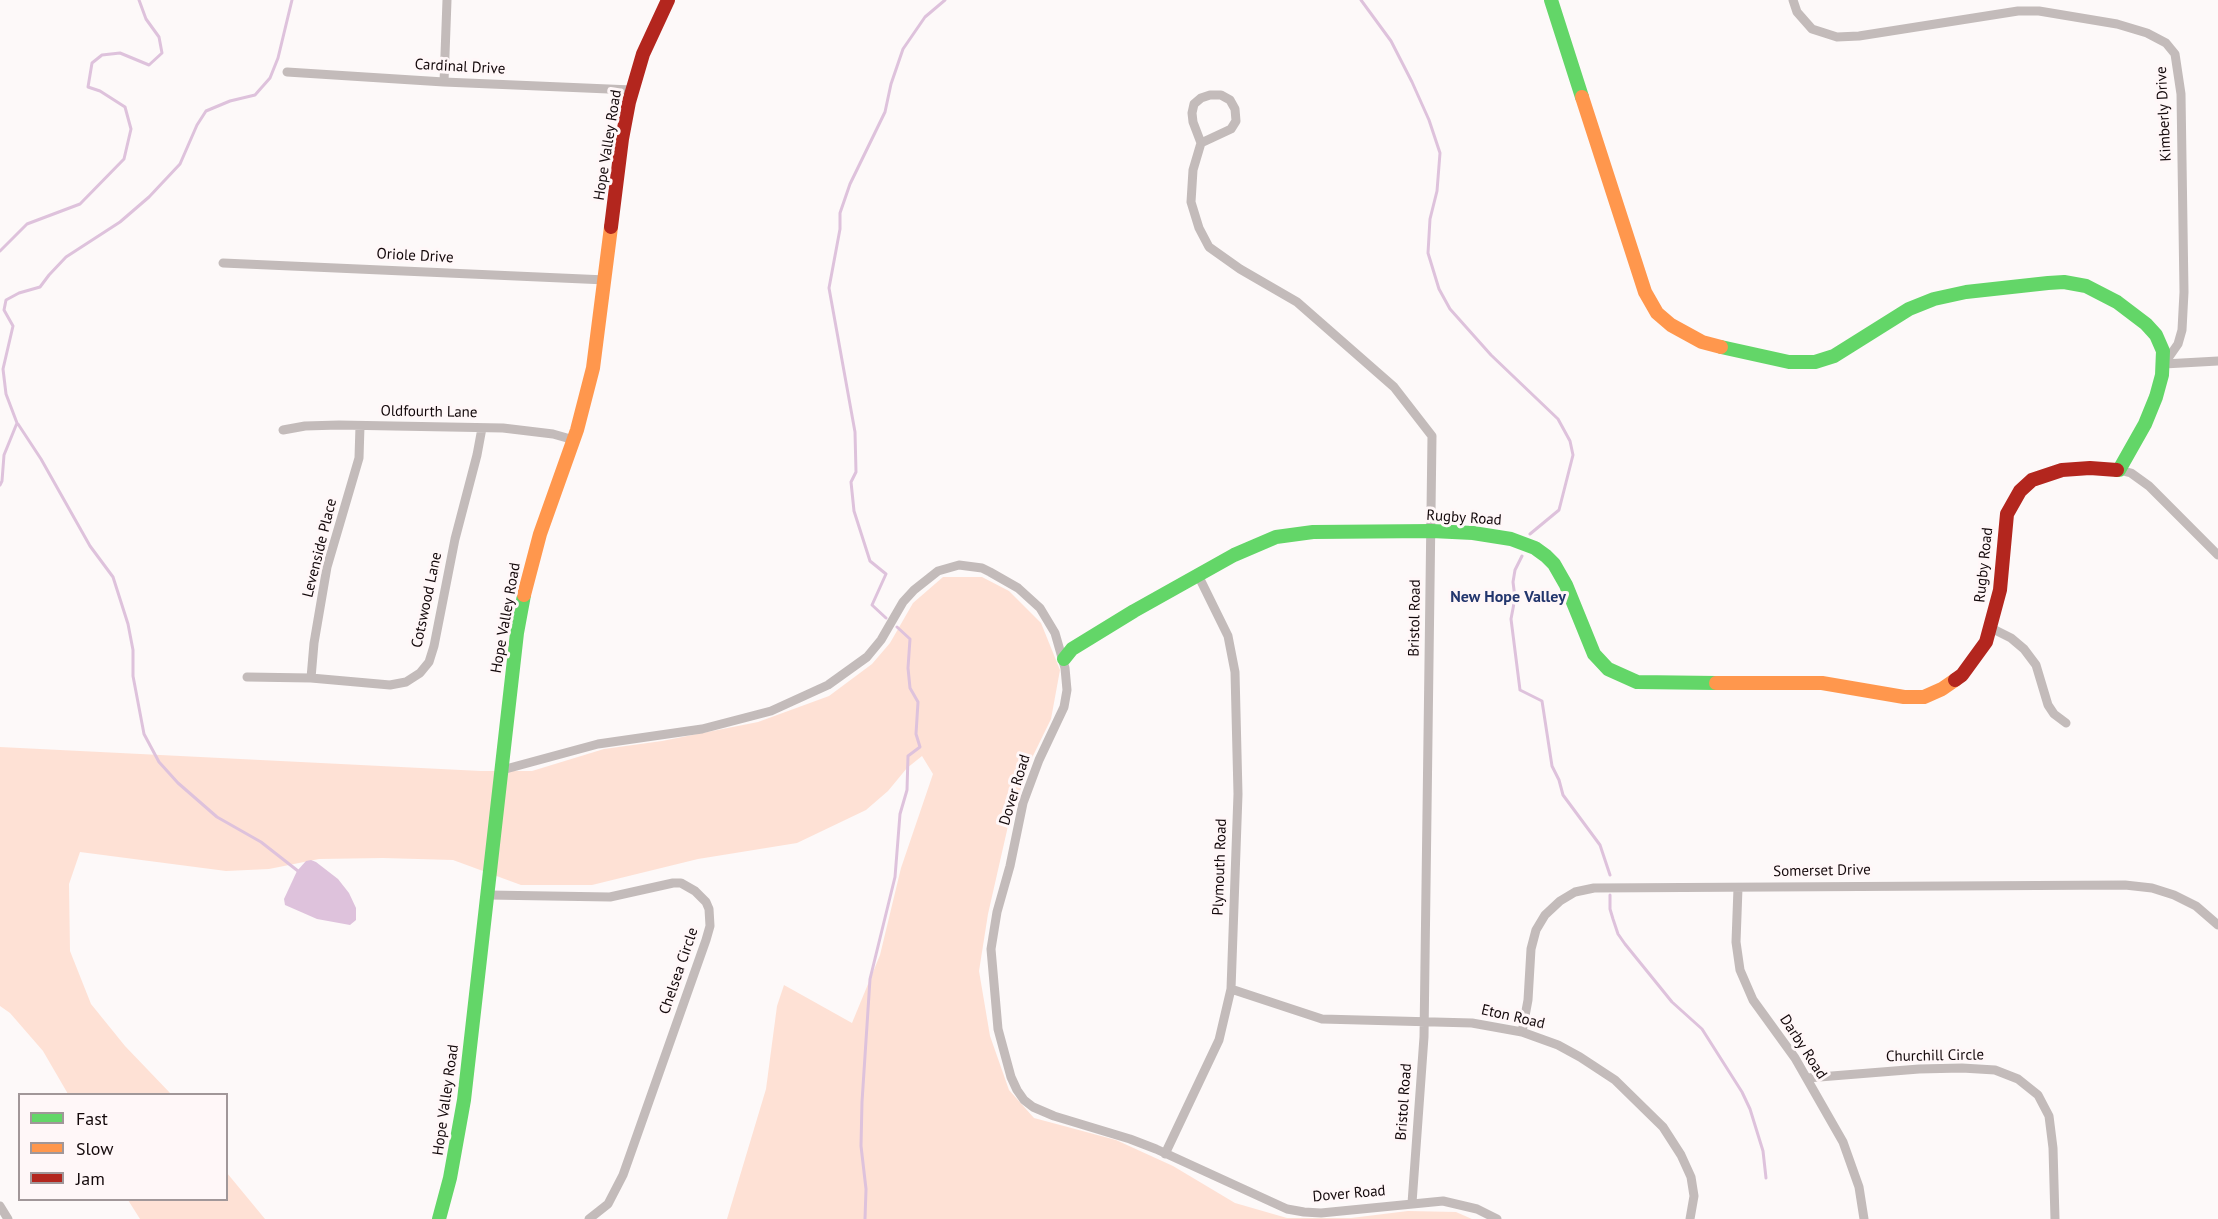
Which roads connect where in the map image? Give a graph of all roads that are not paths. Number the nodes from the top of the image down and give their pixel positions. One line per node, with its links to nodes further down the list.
1 (447, 0): 6 (street)
2 (669, 0): 7 (street, Hope Valley Road)
3 (1551, 0): 12 (street)
4 (1793, 0): 12 (street, Kimberly Drive)
5 (287, 72): 6 (street, Cardinal Drive)
6 (444, 82): 7 (street, Cardinal Drive)
7 (632, 90): 10 (street, Hope Valley Road)
8 (1201, 143): 8 (street); 18 (street, Bristol Road)
9 (223, 262): 10 (street, Oriole Drive)
10 (606, 280): 16 (street, Hope Valley Road)
11 (2218, 361): 12 (street)
12 (2164, 364): 17 (street)
13 (360, 426): 14 (street, Oldfourth Lane); 15 (street, Oldfourth Lane); 24 (street, Levenside Place)
14 (482, 428): 16 (street, Oldfourth Lane); 24 (street, Cotswood Lane)
15 (283, 430)
16 (573, 440): 26 (street, Hope Valley Road)
17 (2120, 470): 19 (street); 21 (street, Rugby Road)
18 (1432, 531): 20 (street, Rugby Road); 21 (street, Rugby Road); 31 (street, Bristol Road)
19 (2218, 555)
20 (1198, 575): 22 (street, Rugby Road); 30 (street, Plymouth Road)
21 (1991, 628): 25 (street)
22 (1064, 659): 26 (street, Dover Road); 34 (street, Dover Road)
23 (247, 677): 24 (street, Cotswood Lane)
24 (311, 678)
25 (2066, 723)
26 (502, 770): 28 (street, Hope Valley Road)
27 (1737, 888): 29 (street, Somerset Drive); 32 (street, Somerset Drive); 33 (street, Darby Road)
28 (488, 896): 38 (street, Hope Valley Road); 39 (street, Chelsea Circle)
29 (2218, 925)
30 (1231, 989): 31 (street, Eton Road); 34 (street, Plymouth Road)
31 (1424, 1022): 32 (street, Eton Road); 35 (street, Bristol Road)
32 (1522, 1032): 41 (street, Eton Road)
33 (1807, 1078): 42 (street, Darby Road); 43 (street, Churchill Circle)
34 (1165, 1154): 35 (street, Dover Road)
35 (1412, 1203): 40 (street, Dover Road)
36 (0, 1206): 37 (street)
37 (8, 1219)
38 (439, 1219)
39 (588, 1219)
40 (1497, 1219)
41 (1690, 1219)
42 (1864, 1219)
43 (2055, 1219)

